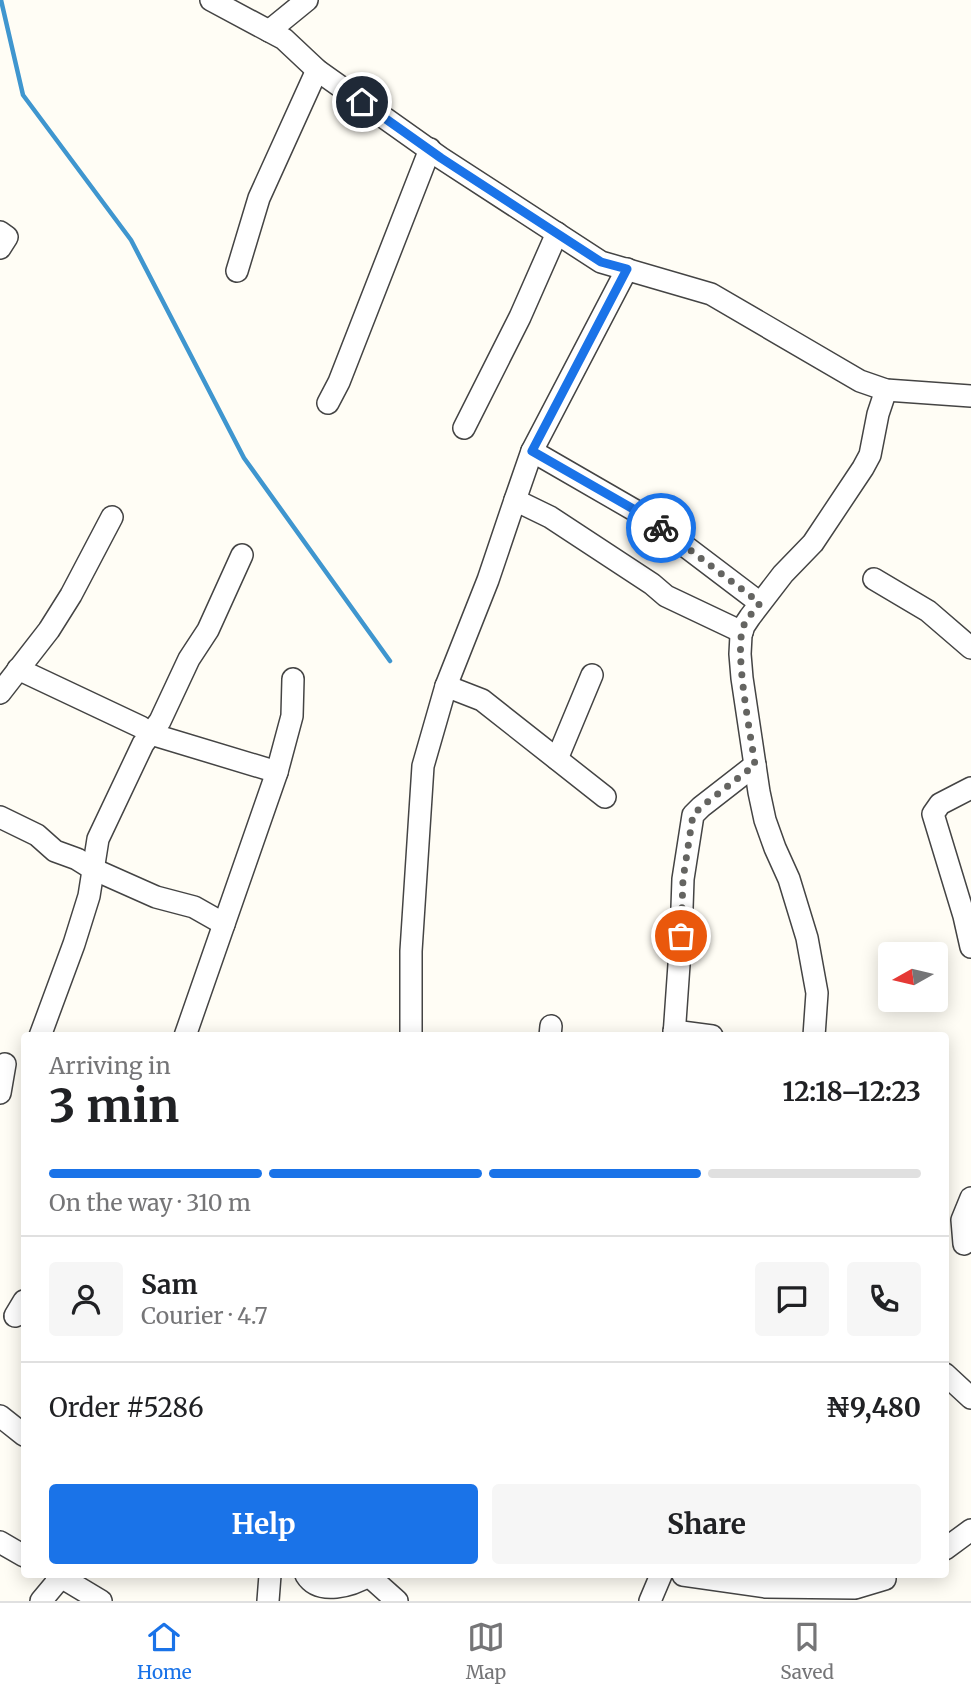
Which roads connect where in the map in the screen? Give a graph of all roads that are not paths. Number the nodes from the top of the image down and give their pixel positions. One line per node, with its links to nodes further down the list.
1 (211, 0): 3 (street)
2 (307, 0): 3 (street)
3 (269, 31): 4 (street)
4 (317, 70): 5 (street); 10 (street)
5 (430, 149): 7 (street); 13 (street)
6 (0, 232): 8 (street)
7 (557, 233): 9 (street); 14 (street)
8 (0, 248)
9 (627, 269): 11 (street); 15 (street)
10 (237, 271)
11 (886, 390): 12 (street); 20 (street)
12 (971, 396)
13 (328, 403)
14 (464, 428)
15 (532, 451): 16 (street); 20 (street)
16 (515, 500): 21 (street); 26 (street)
17 (112, 517): 23 (street)
18 (242, 555): 28 (street)
19 (874, 579): 22 (street)
20 (760, 603): 21 (street)
21 (742, 632): 30 (street)
22 (971, 648)
23 (18, 669): 27 (street); 28 (street)
24 (592, 676): 29 (street)
25 (293, 679): 31 (street)
26 (446, 686): 29 (street); 40 (street)
27 (0, 693)
28 (151, 734): 31 (street); 35 (street)
29 (557, 759): 33 (street)
30 (755, 765): 41 (street); 42 (street)
31 (277, 772): 36 (street)
32 (971, 788): 37 (street)
33 (605, 797)
34 (0, 817): 35 (street)
35 (93, 869): 36 (street); 38 (street)
36 (224, 924): 39 (street)
37 (971, 947)
38 (41, 1032)
39 (186, 1032)
40 (411, 1032)
41 (674, 1032)
42 (814, 1032)
43 (10, 1063): 44 (street)
44 (0, 1093)
45 (971, 1198): 46 (street)
46 (954, 1217): 47 (street)
47 (960, 1243)
48 (949, 1378): 49 (street)
49 (971, 1398)
50 (0, 1416): 51 (street)
51 (21, 1433)
52 (971, 1530): 54 (street)
53 (0, 1542): 55 (street)
54 (949, 1546)
55 (21, 1554)
56 (57, 1578): 65 (street)
57 (61, 1578): 66 (street)
58 (270, 1578): 67 (street)
59 (308, 1578): 60 (street)
60 (364, 1578)
61 (372, 1578): 68 (street)
62 (660, 1578): 69 (street)
63 (704, 1578): 64 (street)
64 (883, 1578)
65 (41, 1601)
66 (101, 1601)
67 (268, 1601)
68 (397, 1601)
69 (650, 1601)

